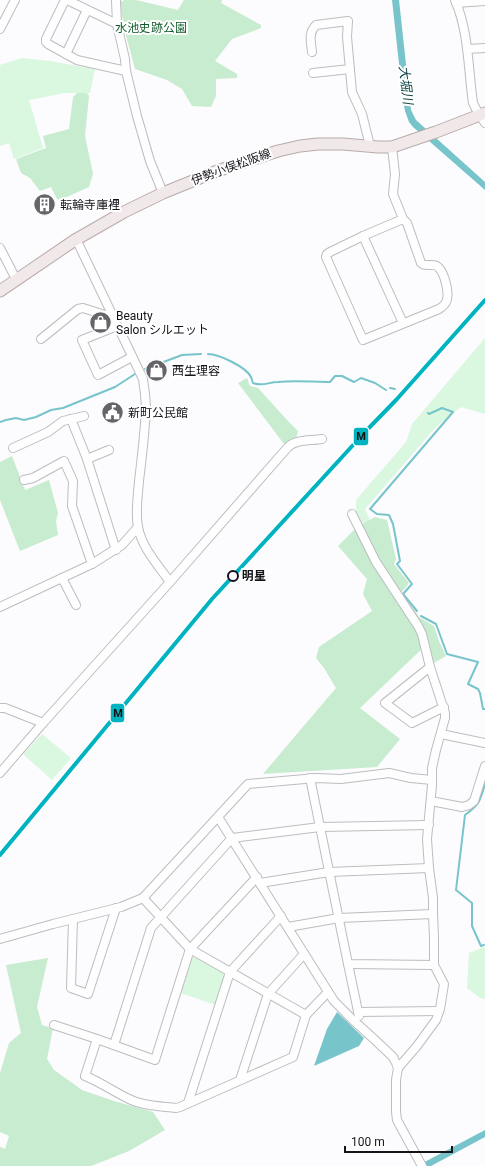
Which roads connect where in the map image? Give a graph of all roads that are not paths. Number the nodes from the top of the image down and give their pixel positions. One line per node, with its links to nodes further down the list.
1 (15, 0): 8 (street)
2 (66, 0): 6 (street); 12 (street)
3 (116, 0): 7 (street)
4 (455, 1): 5 (street); 10 (street)
5 (485, 1)
6 (87, 10): 7 (street); 12 (street)
7 (117, 24): 14 (street)
8 (0, 29)
9 (485, 48): 10 (street)
10 (467, 49): 16 (street)
11 (312, 52): 13 (street)
12 (66, 54): 14 (street)
13 (350, 69): 15 (street); 17 (street)
14 (126, 71): 19 (street)
15 (313, 73)
16 (483, 117): 18 (main road, 伊勢小俣松阪線)
17 (370, 146): 18 (main road, 伊勢小俣松阪線); 19 (main road, 伊勢小俣松阪線)
18 (392, 147): 20 (street)
19 (163, 193): 22 (main road, 伊勢小俣松阪線)
20 (403, 219): 21 (street); 27 (street)
21 (363, 236): 27 (street); 27 (street)
22 (76, 239): 24 (main road, 伊勢小俣松阪線); 26 (street)
23 (0, 248): 24 (street)
24 (16, 279): 25 (main road, 伊勢小俣松阪線)
25 (0, 291)
26 (112, 315): 28 (street); 29 (street)
27 (403, 323)
28 (117, 326): 30 (street); 30 (street)
29 (41, 338)
30 (132, 357): 39 (street)
31 (84, 416): 32 (street)
32 (71, 419): 34 (street); 36 (street)
33 (322, 439): 43 (street)
34 (13, 448)
35 (109, 450): 36 (street)
36 (87, 459): 40 (street)
37 (24, 480): 41 (street)
38 (352, 514): 46 (street)
39 (138, 527): 40 (street); 43 (street)
40 (116, 550): 41 (street)
41 (92, 564): 42 (street)
42 (62, 578): 44 (street); 45 (street)
43 (170, 582): 49 (street)
44 (76, 605)
45 (0, 607)
46 (430, 667): 48 (street); 48 (street)
47 (0, 708): 49 (street)
48 (444, 708): 50 (street)
49 (43, 723): 53 (street)
50 (441, 734): 51 (street); 55 (street)
51 (485, 743)
52 (485, 766): 56 (street)
53 (0, 773)
54 (310, 778): 55 (street); 57 (street); 59 (street)
55 (432, 780): 56 (street)
56 (430, 801): 58 (street)
57 (218, 817): 60 (street); 64 (street)
58 (429, 825): 59 (street); 61 (street)
59 (320, 827): 60 (street); 62 (street)
60 (232, 838): 63 (street); 68 (street)
61 (429, 868): 62 (street); 66 (street)
62 (329, 872): 63 (street); 69 (street)
63 (258, 880): 67 (street); 73 (street)
64 (143, 898): 65 (street); 68 (street)
65 (116, 908): 70 (street); 70 (street)
66 (432, 914): 69 (street); 76 (street)
67 (281, 916): 71 (street); 77 (street)
68 (160, 917): 73 (street); 86 (street)
69 (339, 918): 71 (street); 75 (street)
70 (73, 919): 72 (street)
71 (288, 927): 74 (street)
72 (0, 939)
73 (190, 949): 77 (street); 86 (street)
74 (304, 954): 78 (street); 79 (street)
75 (348, 964): 76 (street); 81 (street)
76 (434, 965): 80 (street)
77 (230, 972): 79 (street); 89 (street)
78 (328, 992): 82 (street); 84 (street)
79 (268, 994): 82 (street); 88 (street)
80 (439, 1011): 81 (street); 87 (street)
81 (358, 1012): 84 (street)
82 (306, 1015): 88 (street)
83 (54, 1025): 85 (street)
84 (359, 1026): 87 (street)
85 (97, 1039): 86 (street); 89 (street)
86 (114, 1045)
87 (398, 1068): 90 (street)
88 (240, 1080): 89 (street)
89 (188, 1103)
90 (421, 1164)

